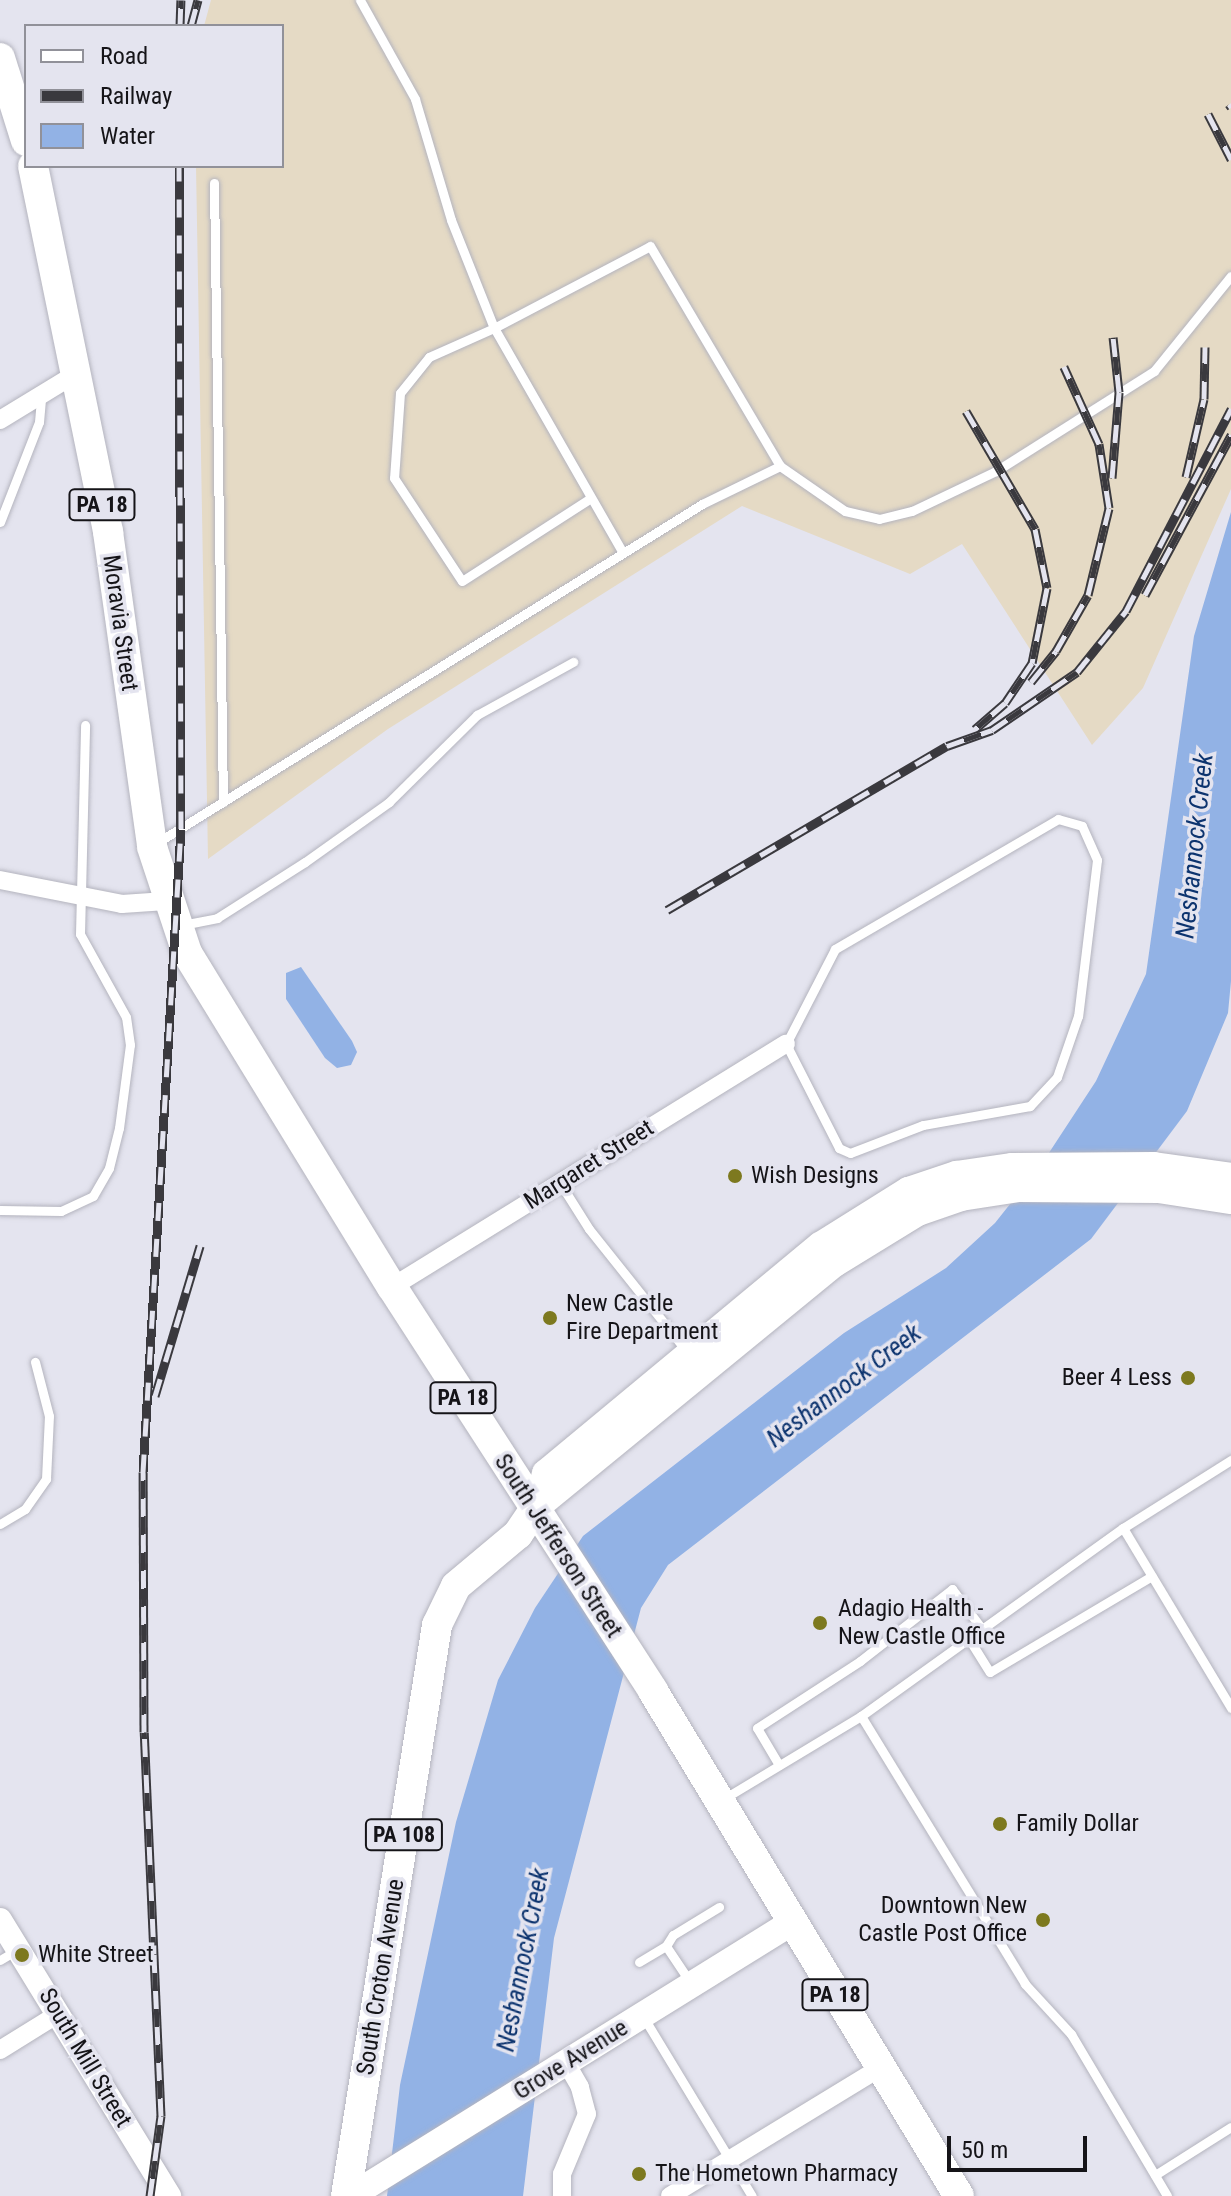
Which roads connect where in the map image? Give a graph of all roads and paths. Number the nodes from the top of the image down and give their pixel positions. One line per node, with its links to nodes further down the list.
1 (360, 0): 7 (lane)
2 (0, 58): 3 (main road)
3 (24, 135)
4 (33, 168): 8 (main road, Moravia Street / PA 18)
5 (214, 183): 17 (lane)
6 (1231, 276): 11 (lane)
7 (494, 328): 11 (lane); 12 (lane); 12 (lane)
8 (77, 373): 9 (street); 18 (main road, Moravia Street / PA 18)
9 (42, 395): 10 (street); 13 (lane)
10 (0, 419)
11 (780, 466): 14 (lane)
12 (591, 498): 14 (lane)
13 (0, 522)
14 (623, 553): 17 (lane)
15 (573, 662): 21 (lane)
16 (85, 725): 20 (lane)
17 (223, 802): 18 (lane)
18 (152, 847): 21 (main road, South Jefferson Street / PA 18)
19 (0, 880): 20 (street)
20 (84, 896): 21 (street); 26 (lane)
21 (170, 913): 27 (main road, South Jefferson Street / PA 18)
22 (786, 1044): 22 (lane); 24 (street, Margaret Street)
23 (1231, 1176): 29 (main road)
24 (560, 1183): 27 (street, Margaret Street); 29 (lane)
25 (1231, 1201): 29 (main road)
26 (0, 1210)
27 (392, 1287): 31 (main road, South Jefferson Street / PA 18)
28 (35, 1362): 32 (lane)
29 (697, 1363): 31 (main road)
30 (1231, 1460): 33 (lane)
31 (534, 1510): 40 (main road, South Jefferson Street / PA 18); 57 (main road, South Croton Avenue / PA 108)
32 (0, 1524)
33 (1123, 1528): 34 (lane); 35 (lane)
34 (1152, 1576): 36 (lane); 37 (lane)
35 (982, 1629): 36 (lane); 39 (lane)
36 (969, 1639): 38 (lane)
37 (1231, 1708)
38 (861, 1716): 39 (lane); 55 (lane)
39 (779, 1765): 40 (lane)
40 (719, 1801): 43 (main road, South Jefferson Street / PA 18)
41 (719, 1907): 44 (lane)
42 (0, 1920): 45 (street, South Mill Street)
43 (791, 1923): 47 (main road, Grove Avenue); 51 (main road, South Jefferson Street / PA 18)
44 (666, 1946): 46 (lane); 47 (lane)
45 (9, 1954): 48 (street, South Mill Street)
46 (639, 1962)
47 (691, 1985): 49 (main road, Grove Avenue)
48 (58, 2014): 50 (street); 56 (street, South Mill Street)
49 (642, 2015): 52 (main road, Grove Avenue); 54 (lane)
50 (0, 2050)
51 (880, 2068): 54 (street); 61 (main road, South Jefferson Street / PA 18)
52 (555, 2070): 57 (main road, Grove Avenue); 58 (street)
53 (1231, 2127): 55 (lane)
54 (730, 2160): 59 (street); 60 (lane)
55 (1155, 2175): 62 (lane)
56 (169, 2196)
57 (349, 2196)
58 (562, 2196)
59 (670, 2196)
60 (752, 2196)
61 (959, 2196)
62 (1167, 2196)

